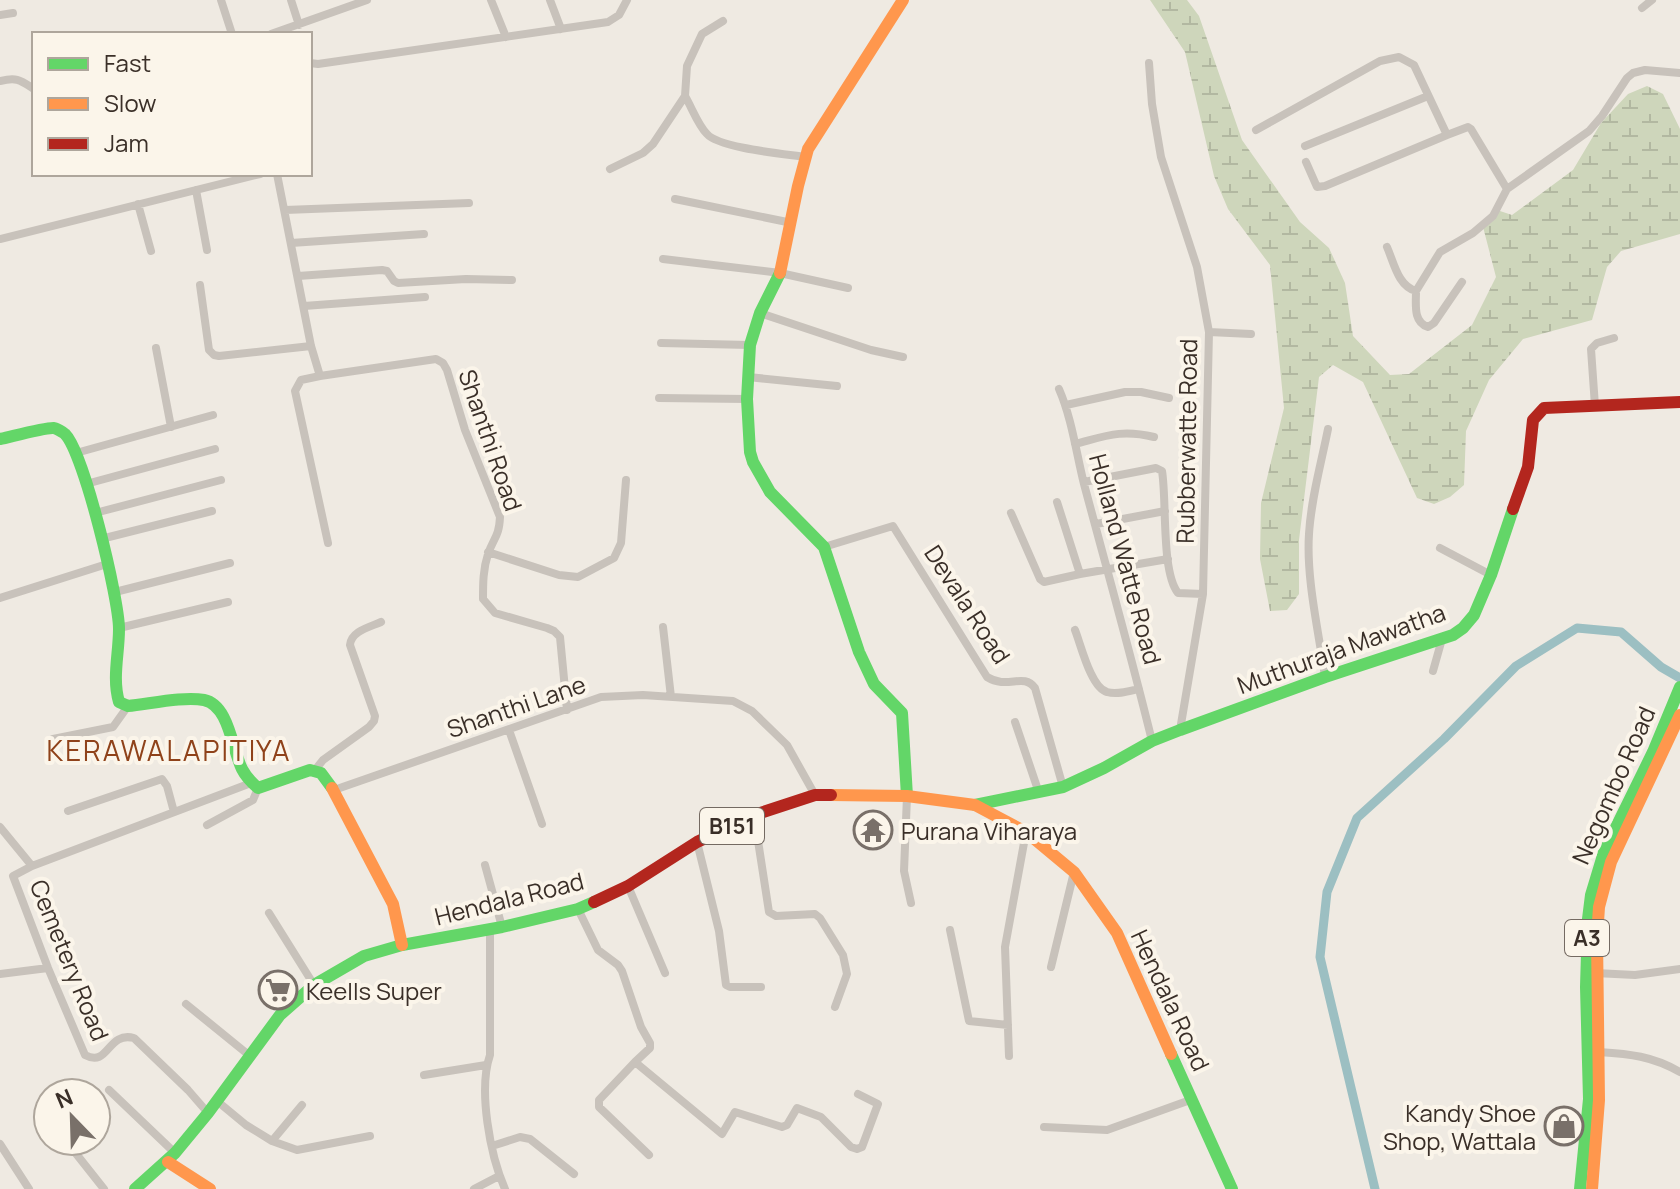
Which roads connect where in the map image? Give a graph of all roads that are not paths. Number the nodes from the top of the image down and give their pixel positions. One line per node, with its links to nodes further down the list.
1 (221, 0): 16 (street)
2 (291, 0): 13 (street)
3 (367, 0): 13 (street)
4 (491, 0): 17 (street)
5 (550, 0): 14 (street)
6 (627, 0): 14 (street)
7 (903, 0): 28 (main road)
8 (1652, 0): 9 (street)
9 (1642, 8)
10 (13, 13): 11 (street)
11 (0, 15)
12 (723, 21): 23 (street)
13 (299, 25): 15 (street)
14 (561, 29): 17 (street)
15 (290, 31)
16 (231, 32)
17 (506, 37): 18 (street)
18 (312, 63)
19 (1149, 63): 57 (street, Rubberwatte Road)
20 (1680, 73): 33 (street)
21 (0, 81): 22 (street)
22 (32, 88)
23 (685, 96): 28 (street); 30 (street)
24 (1428, 96): 25 (street); 26 (street); 27 (street)
25 (1256, 130)
26 (1447, 135): 29 (street); 33 (street)
27 (1305, 146)
28 (805, 157): 39 (main road)
29 (1306, 162)
30 (610, 169)
31 (252, 176): 34 (street)
32 (277, 176): 38 (street)
33 (1507, 189): 53 (street)
34 (196, 190): 37 (street); 44 (street)
35 (675, 199): 39 (street)
36 (469, 203): 38 (street)
37 (138, 204): 41 (street); 45 (street)
38 (285, 210): 42 (street)
39 (792, 223): 47 (main road)
40 (424, 234): 42 (street)
41 (0, 239)
42 (291, 243): 48 (street)
43 (1387, 247): 53 (street)
44 (207, 250)
45 (151, 251)
46 (663, 259): 47 (street)
47 (780, 273): 52 (street); 56 (main road)
48 (298, 276): 49 (street); 55 (street)
49 (512, 280)
50 (1462, 282): 53 (street)
51 (200, 285): 62 (street)
52 (848, 288)
53 (1416, 291)
54 (425, 297): 55 (street)
55 (304, 306): 62 (street)
56 (760, 313): 61 (main road); 64 (street)
57 (1209, 332): 58 (street); 105 (street, Rubberwatte Road)
58 (1251, 334)
59 (1614, 338): 74 (street)
60 (661, 343): 61 (street)
61 (750, 345): 66 (main road)
62 (311, 346): 65 (street)
63 (156, 348): 76 (street)
64 (903, 357)
65 (320, 376): 94 (street); 97 (street, Shanthi Road)
66 (748, 377): 67 (street); 71 (main road)
67 (837, 386)
68 (1059, 389): 73 (street, Holland Watte Road)
69 (659, 398): 71 (street)
70 (1169, 398): 73 (street)
71 (747, 399): 95 (main road)
72 (1680, 402): 74 (main road, Muthuraja Mawatha)
73 (1066, 405): 80 (street, Holland Watte Road)
74 (1595, 406): 103 (main road, Muthuraja Mawatha)
75 (213, 415): 76 (street)
76 (171, 427): 82 (street)
77 (1328, 429): 114 (street)
78 (1154, 437): 80 (street)
79 (0, 439): 82 (main road)
80 (1075, 444): 85 (street, Holland Watte Road)
81 (215, 449): 86 (street)
82 (76, 453): 86 (main road)
83 (221, 480): 90 (street)
84 (626, 480): 97 (street)
85 (1084, 482): 89 (street); 92 (street, Holland Watte Road)
86 (86, 484): 90 (main road)
87 (1057, 502): 102 (street)
88 (212, 511): 93 (street)
89 (1165, 511): 92 (street); 98 (street)
90 (95, 513): 93 (main road)
91 (1011, 513): 102 (street)
92 (1096, 524): 101 (street, Holland Watte Road)
93 (101, 539): 100 (main road)
94 (328, 543)
95 (824, 547): 128 (street, Devala Road); 132 (main road)
96 (1440, 548): 103 (street)
97 (488, 552): 119 (street, Shanthi Road)
98 (1168, 559): 101 (street); 105 (street)
99 (230, 563): 104 (street)
100 (107, 564): 104 (main road); 106 (street)
101 (1109, 570): 102 (street); 116 (street, Holland Watte Road)
102 (1080, 574)
103 (1491, 575): 112 (main road, Muthuraja Mawatha)
104 (115, 592): 110 (main road)
105 (1203, 594): 123 (street, Rubberwatte Road)
106 (0, 598)
107 (228, 602): 110 (street)
108 (381, 622): 126 (street)
109 (663, 627): 117 (street)
110 (119, 628): 118 (main road)
111 (1075, 630): 116 (street)
112 (1442, 639): 113 (street); 114 (main road, Muthuraja Mawatha)
113 (1433, 671)
114 (1325, 677): 123 (main road, Muthuraja Mawatha)
115 (1680, 687): 120 (main road, Negombo Road / A3)
116 (1139, 689): 125 (street, Holland Watte Road)
117 (671, 697): 119 (street, Shanthi Lane); 131 (street, Shanthi Lane)
118 (128, 706): 124 (street); 127 (main road)
119 (567, 710): 122 (street, Shanthi Lane)
120 (1676, 710): 158 (main road, Negombo Road / A3)
121 (1015, 722): 130 (street)
122 (509, 730): 129 (street, Shanthi Lane); 137 (street)
123 (1180, 730): 125 (main road, Muthuraja Mawatha)
124 (53, 739)
125 (1152, 741): 128 (main road, Muthuraja Mawatha)
126 (315, 770): 127 (main road); 129 (main road)
127 (254, 786): 135 (street, Cemetery Road); 138 (street)
128 (1063, 787): 130 (main road, Muthuraja Mawatha)
129 (334, 790): 153 (main road)
130 (1039, 793): 133 (main road, Muthuraja Mawatha)
131 (815, 795): 132 (main road, Hendala Road / B151); 136 (main road, Hendala Road / B151)
132 (907, 796): 133 (main road, Hendala Road / B151); 148 (street)
133 (975, 805): 140 (main road, Hendala Road / B151)
134 (68, 811): 135 (street)
135 (174, 812): 143 (street, Cemetery Road)
136 (754, 815): 141 (main road, Hendala Road / B151); 163 (street)
137 (542, 824)
138 (207, 825)
139 (0, 827): 143 (street)
140 (1026, 832): 144 (main road, Hendala Road / B151); 164 (street)
141 (697, 842): 147 (main road, Hendala Road / B151); 161 (street)
142 (485, 865): 151 (street)
143 (32, 866): 145 (street, Cemetery Road)
144 (1074, 872): 154 (street); 174 (main road, Hendala Road / B151)
145 (13, 876): 146 (street); 155 (street, Cemetery Road)
146 (0, 878)
147 (628, 886): 149 (main road, Hendala Road / B151); 157 (street)
148 (911, 903)
149 (578, 909): 151 (main road, Hendala Road / B151); 168 (street)
150 (269, 913): 160 (street)
151 (496, 928): 153 (main road, Hendala Road / B151); 169 (street)
152 (950, 930): 164 (street)
153 (402, 945): 160 (main road, Hendala Road / B151)
154 (1051, 967)
155 (48, 968): 159 (street); 177 (street, Cemetery Road)
156 (1680, 969): 158 (street)
157 (665, 973)
158 (1592, 973): 165 (main road, Negombo Road / A3); 195 (main road, Negombo Road / A3)
159 (0, 974)
160 (314, 985): 166 (main road, Hendala Road / B151)
161 (761, 987)
162 (186, 1004): 166 (street)
163 (835, 1007)
164 (1008, 1025): 167 (street)
165 (1599, 1052): 170 (street); 196 (main road, Negombo Road / A3)
166 (250, 1056): 175 (main road, Hendala Road / B151)
167 (1009, 1056)
168 (635, 1062): 173 (street); 183 (street)
169 (486, 1065): 171 (street); 182 (street)
170 (1680, 1072)
171 (424, 1075)
172 (112, 1093): 185 (street)
173 (858, 1094)
174 (1193, 1099): 178 (street); 194 (main road, Hendala Road / B151)
175 (217, 1101): 177 (main road, Hendala Road / B151); 180 (street)
176 (302, 1105): 180 (street)
177 (208, 1113): 185 (main road, Hendala Road / B151)
178 (1044, 1127)
179 (370, 1136): 180 (street)
180 (272, 1141)
181 (0, 1144): 188 (street)
182 (492, 1146): 186 (street); 187 (street)
183 (649, 1155)
184 (79, 1157): 189 (street)
185 (171, 1158): 190 (main road, Hendala Road / B151); 191 (main road)
186 (574, 1174)
187 (499, 1176): 192 (street); 193 (street)
188 (29, 1189)
189 (104, 1189)
190 (135, 1189)
191 (210, 1189)
192 (474, 1189)
193 (505, 1189)
194 (1232, 1189)
195 (1580, 1189)
196 (1592, 1189)

